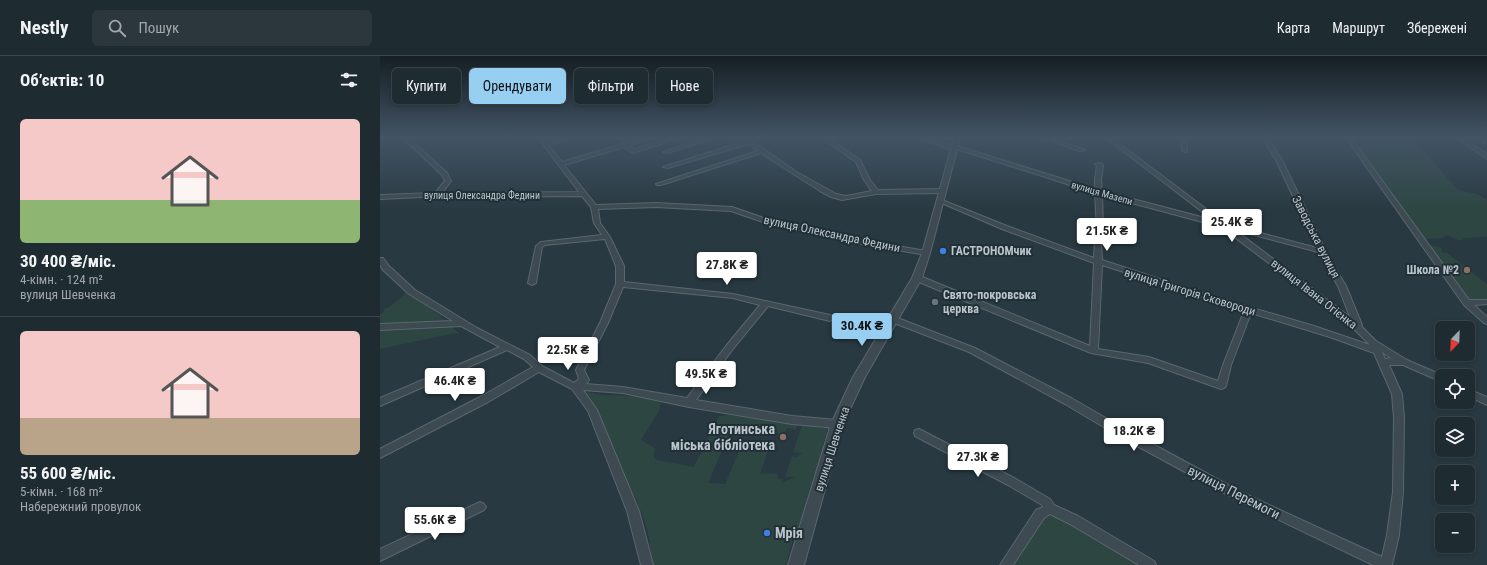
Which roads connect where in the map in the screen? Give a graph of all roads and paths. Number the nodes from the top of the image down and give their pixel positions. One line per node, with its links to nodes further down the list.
1 (431, 162): 19 (street)
2 (569, 162): 12 (street)
3 (682, 162): 14 (street)
4 (731, 162): 15 (street)
5 (778, 162): 16 (street)
6 (858, 162): 16 (street)
7 (950, 162): 20 (street, вулиця Шевченка)
8 (1006, 162): 17 (street, вулиця Мазепи)
9 (1139, 162): 23 (street, вулиця Івана Огієнка)
10 (1280, 162): 25 (street, Заводська вулиця)
11 (1365, 162): 34 (street)
12 (561, 164): 18 (street)
13 (1098, 164): 17 (street)
14 (666, 167)
15 (659, 184)
16 (876, 192): 20 (street)
17 (1099, 192): 23 (street, вулиця Мазепи); 28 (street)
18 (584, 194): 19 (street, вулиця Олександра Федини); 22 (street)
19 (437, 195): 21 (street, вулиця Олександра Федини)
20 (941, 196): 26 (street, вулиця Шевченка); 28 (street, вулиця Григорія Сковороди)
21 (380, 197)
22 (594, 207): 24 (street); 26 (street, вулиця Олександра Федини)
23 (1226, 227): 25 (street, вулиця Мазепи); 41 (street, вулиця Івана Огієнка)
24 (607, 237): 30 (street); 31 (street)
25 (1321, 252): 41 (street, Заводська вулиця)
26 (926, 253): 29 (street, вулиця Шевченка)
27 (380, 260): 39 (street)
28 (1098, 263): 35 (street, вулиця Григорія Сковороди); 44 (street)
29 (917, 278): 37 (street, вулиця Шевченка); 44 (street)
30 (532, 283)
31 (620, 284): 33 (street); 49 (street)
32 (1487, 302): 34 (street)
33 (766, 303): 36 (street); 53 (street)
34 (1467, 303): 38 (street)
35 (1248, 310): 43 (street, вулиця Григорія Сковороди); 44 (street)
36 (830, 318)
37 (892, 319): 54 (street, вулиця Шевченка); 64 (street, вулиця Перемоги)
38 (1487, 321)
39 (462, 323): 40 (street); 42 (street)
40 (380, 327)
41 (1366, 336): 43 (street)
42 (507, 346): 47 (street); 52 (street)
43 (1374, 347): 45 (street); 46 (street)
44 (1094, 351)
45 (1400, 361): 46 (street); 48 (street)
46 (1384, 364): 64 (street)
47 (539, 368): 49 (street); 56 (street)
48 (1435, 376)
49 (575, 387): 53 (street); 60 (street)
50 (1475, 395): 51 (street)
51 (1487, 401)
52 (380, 402)
53 (689, 403): 54 (street)
54 (837, 424): 61 (street, вулиця Шевченка)
55 (919, 433): 58 (street)
56 (380, 454)
57 (480, 507): 59 (street)
58 (1050, 509): 62 (street); 63 (street)
59 (380, 555)
60 (647, 565)
61 (796, 565)
62 (1006, 565)
63 (1150, 565)
64 (1386, 565)

